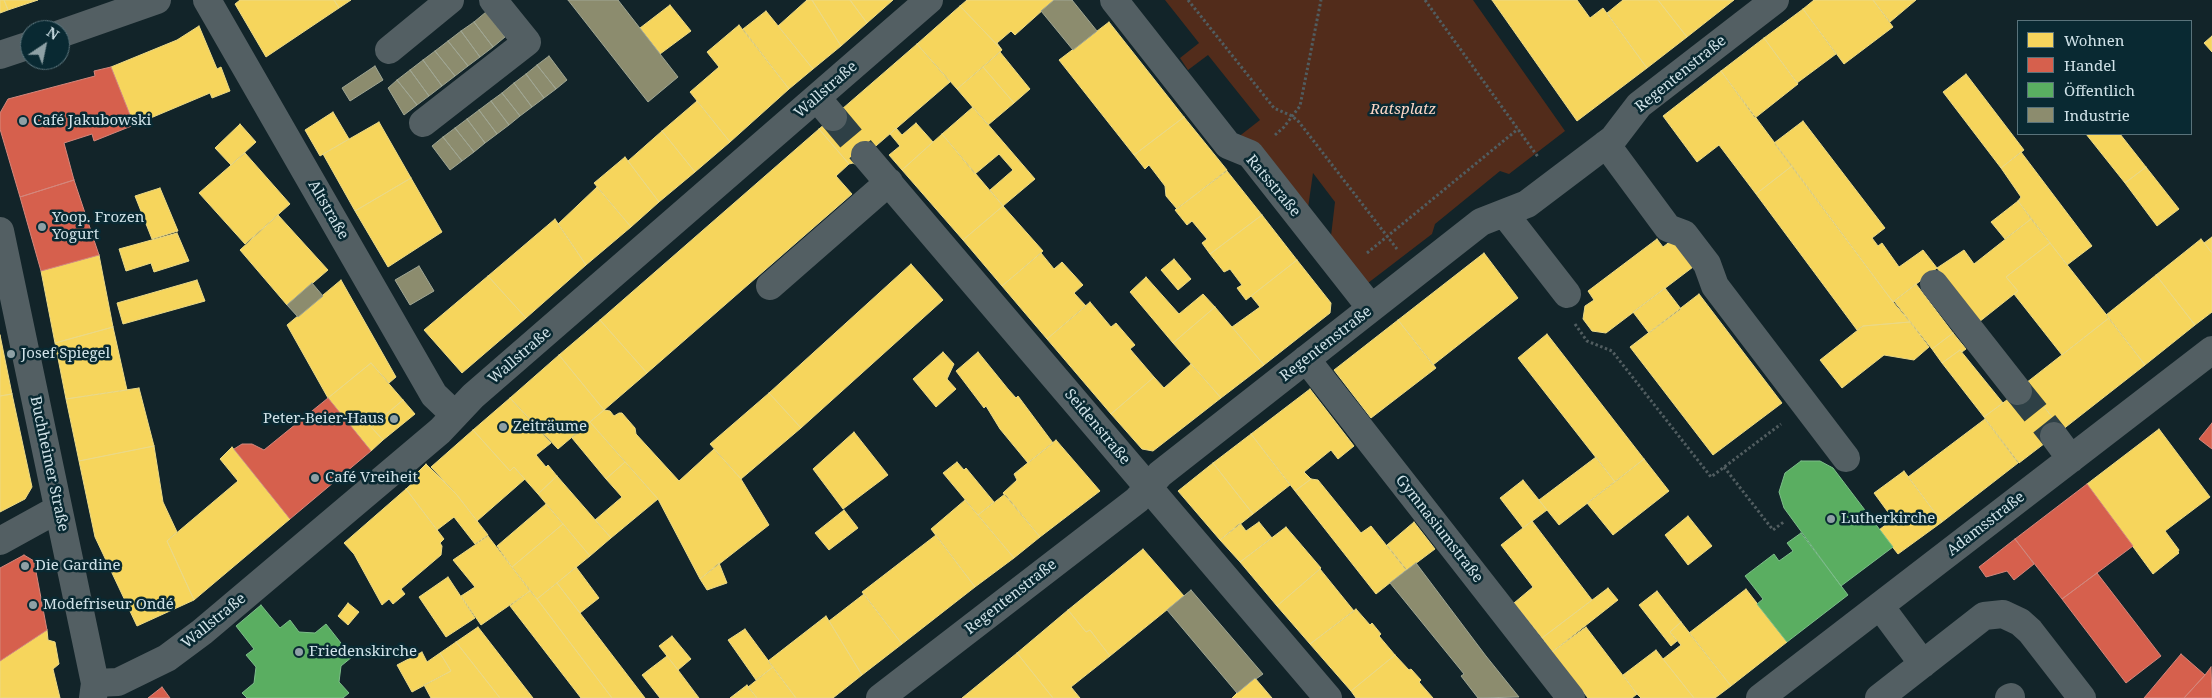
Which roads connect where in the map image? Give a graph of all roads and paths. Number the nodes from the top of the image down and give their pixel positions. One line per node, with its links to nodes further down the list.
1 (207, 0): 36 (street, Altstraße)
2 (450, 0): 13 (street)
3 (493, 0): 16 (street)
4 (929, 0): 36 (street, Wallstraße)
5 (1114, 0): 19 (street, Ratsstraße)
6 (1188, 0): 15 (path)
7 (1321, 0): 15 (path)
8 (1425, 0): 17 (path)
9 (1775, 0): 18 (street, Regentenstraße)
10 (154, 1): 11 (street)
11 (70, 30)
12 (20, 48): 14 (street)
13 (389, 50)
14 (0, 55)
15 (1292, 116): 19 (path); 25 (path)
16 (423, 123)
17 (1518, 129): 22 (path); 25 (path)
18 (1606, 144): 22 (street, Regentenstraße); 35 (street)
19 (1250, 154): 26 (street, Ratsstraße)
20 (865, 155): 21 (street, Seidenstraße)
21 (889, 182): 29 (street); 41 (street, Seidenstraße)
22 (1556, 182): 23 (street, Regentenstraße)
23 (1504, 213): 27 (street, Regentenstraße); 30 (street)
24 (0, 231): 42 (street, Buchheimer Straße)
25 (1387, 236): 26 (path); 27 (path)
26 (1343, 273): 31 (street, Ratsstraße)
27 (1416, 273): 31 (street, Regentenstraße)
28 (1934, 284): 34 (street)
29 (770, 286)
30 (1567, 294): 40 (path)
31 (1371, 308): 33 (street, Regentenstraße)
32 (2212, 350): 39 (street, Adamsstraße)
33 (1306, 359): 41 (street, Regentenstraße); 50 (street, Gymnasiumstraße)
34 (2018, 391)
35 (1805, 405): 38 (street); 40 (path)
36 (455, 415): 47 (street, Wallstraße)
37 (2054, 436): 39 (street)
38 (1846, 458)
39 (2071, 459): 45 (street, Adamsstraße)
40 (1724, 467): 43 (path)
41 (1148, 487): 48 (street, Regentenstraße); 49 (street, Seidenstraße)
42 (58, 509): 44 (street); 47 (street, Buchheimer Straße)
43 (1785, 521)
44 (0, 541)
45 (1880, 606): 46 (street); 51 (street, Adamsstraße)
46 (1923, 664): 52 (street); 53 (street)
47 (94, 691)
48 (880, 698)
49 (1328, 698)
50 (1571, 698)
51 (1760, 698)
52 (1879, 698)
53 (2082, 698)

